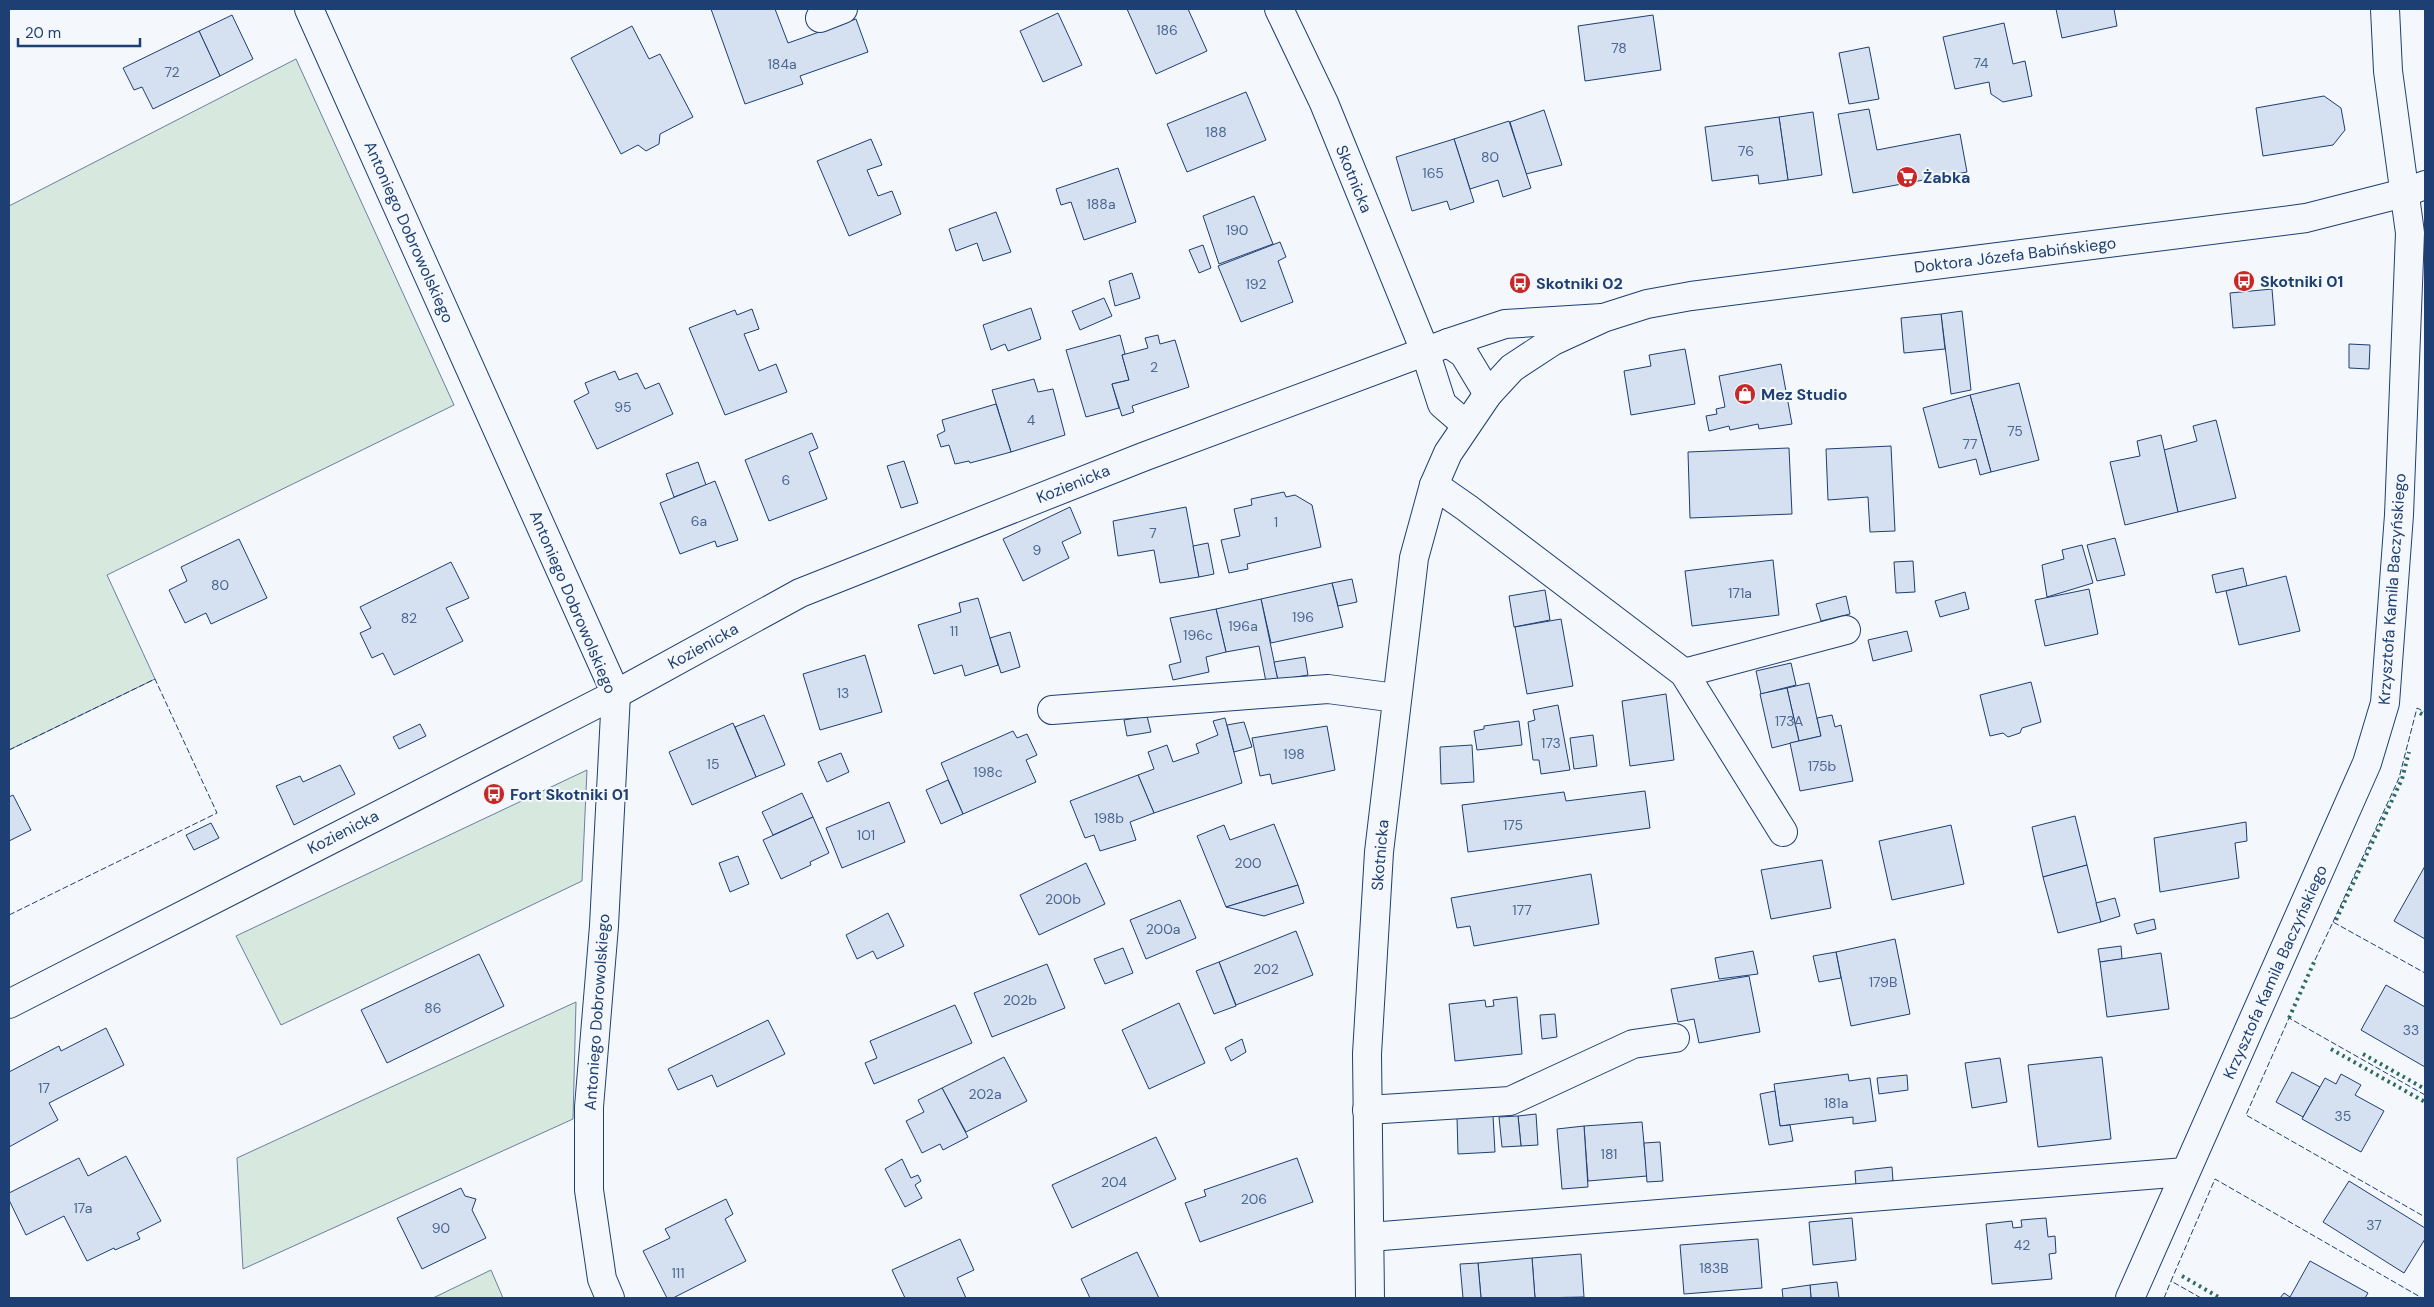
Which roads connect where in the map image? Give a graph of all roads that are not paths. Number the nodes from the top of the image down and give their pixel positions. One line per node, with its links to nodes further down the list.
1 (309, 9): 13 (street, Antoniego Dobrowolskiego)
2 (1279, 9): 7 (street, Skotnicka)
3 (2385, 9): 4 (street, Krzysztofa Kamila Baczyńskiego)
4 (2414, 189): 5 (street, Krzysztofa Kamila Baczyńskiego); 6 (street, Doktora Józefa Babińskiego)
5 (2418, 239): 20 (street, Krzysztofa Kamila Baczyńskiego)
6 (1603, 318): 7 (street); 8 (street, Skotnicka)
7 (1436, 347): 8 (street, Skotnicka); 9 (street, Skotnicka); 13 (street, Kozienicka)
8 (1488, 394): 9 (street, Skotnicka)
9 (1465, 424): 10 (street, Skotnicka)
10 (1434, 485): 12 (street); 14 (street, Skotnicka)
11 (1846, 630): 12 (street)
12 (1684, 673): 16 (street)
13 (616, 694): 17 (street, Kozienicka); 22 (street, Antoniego Dobrowolskiego)
14 (1396, 698): 15 (street); 19 (street, Skotnicka)
15 (1052, 710)
16 (1783, 832)
17 (9, 1004)
18 (1675, 1038): 19 (street)
19 (1367, 1110): 21 (street, Skotnicka)
20 (2185, 1172): 21 (street); 24 (street, Krzysztofa Kamila Baczyńskiego)
21 (1370, 1237): 23 (street, Skotnicka)
22 (610, 1298)
23 (1370, 1298)
24 (2130, 1298)

